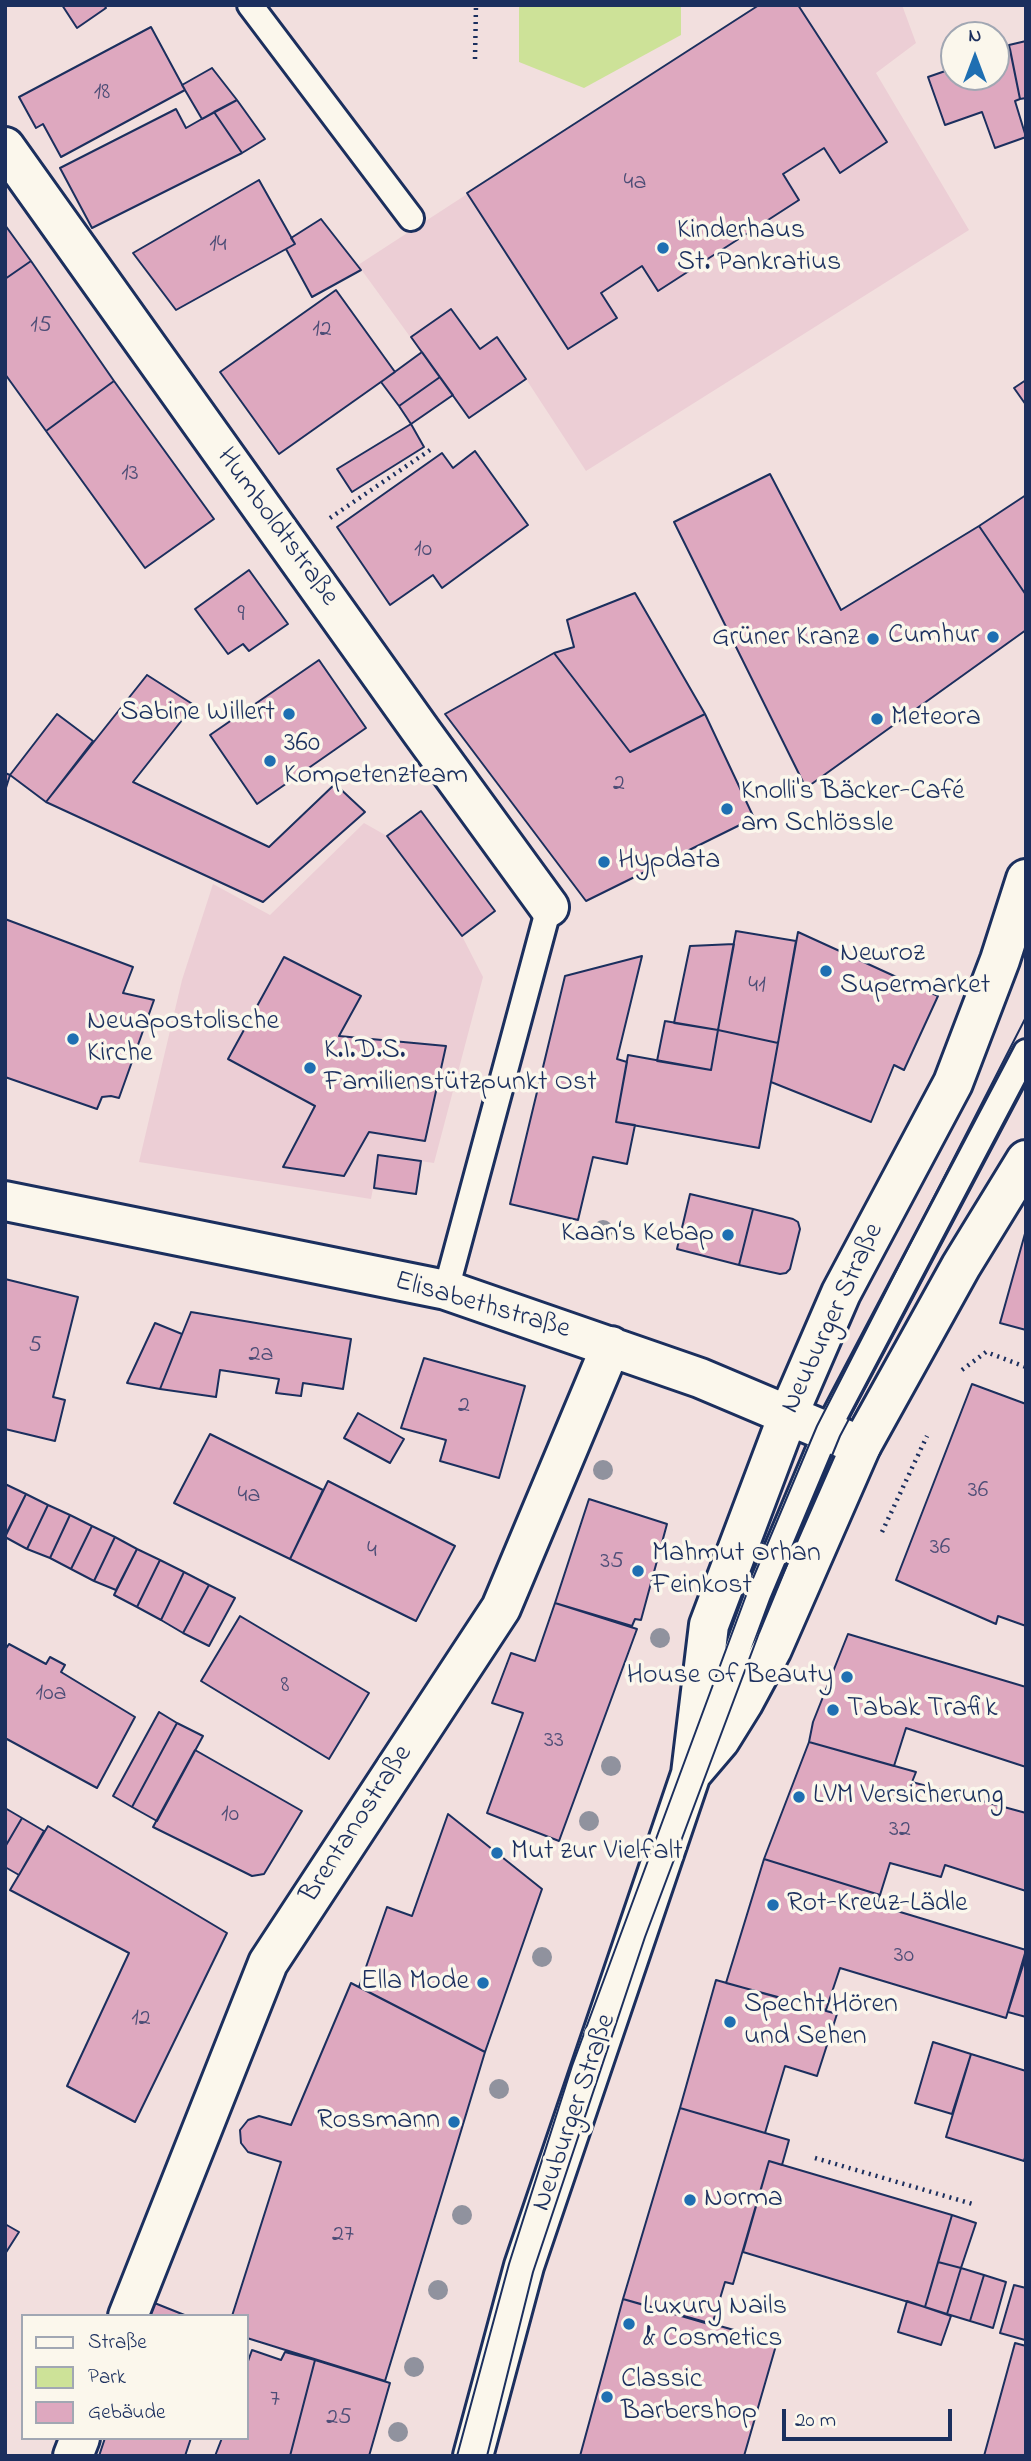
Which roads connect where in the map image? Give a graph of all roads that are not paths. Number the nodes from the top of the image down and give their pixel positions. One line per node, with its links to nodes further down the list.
1 (250, 5): 3 (lane)
2 (5, 147): 5 (street, Humboldtstraße)
3 (411, 218)
4 (1026, 879): 11 (street, Neuburger Straße)
5 (549, 907): 9 (lane)
6 (1026, 1052): 12 (lane)
7 (1026, 1160): 13 (street, Neuburger Straße)
8 (5, 1201): 9 (street, Elisabethstraße)
9 (446, 1290): 10 (street, Elisabethstraße)
10 (611, 1346): 11 (street, Elisabethstraße); 15 (street, Brentanostraße)
11 (789, 1413): 12 (street, Elisabethstraße); 14 (street, Neuburger Straße)
12 (827, 1430): 13 (street, Elisabethstraße); 14 (lane)
13 (861, 1446): 14 (street, Neuburger Straße)
14 (691, 1774): 16 (street, Neuburger Straße)
15 (129, 2314)
16 (473, 2456)

